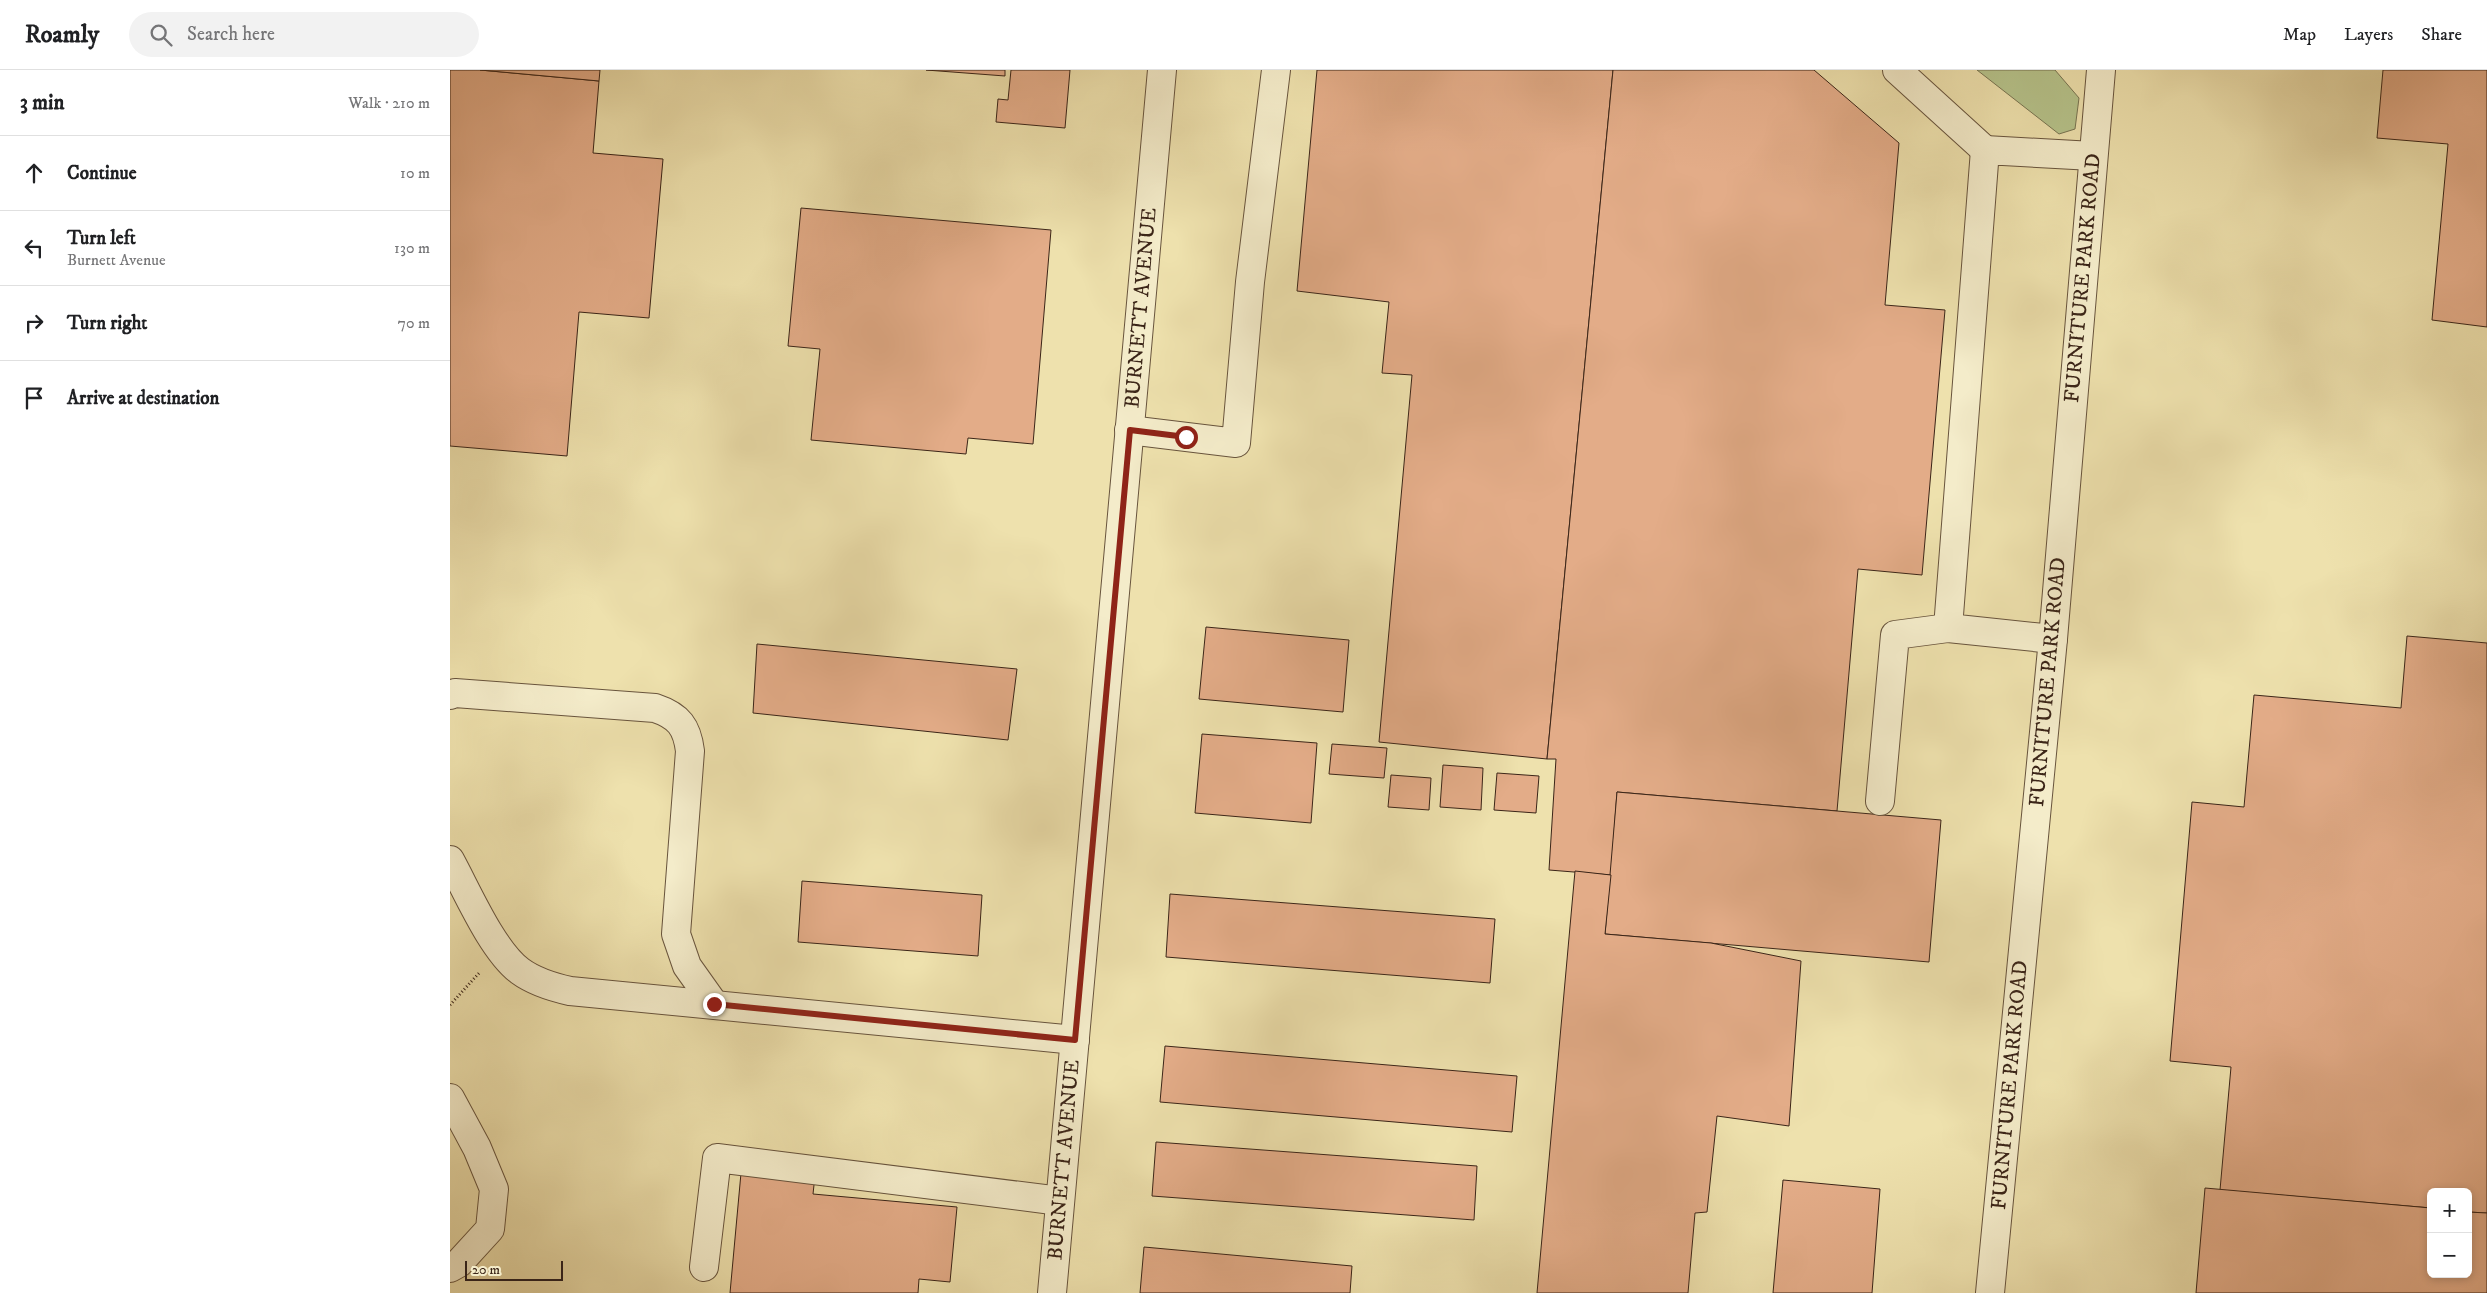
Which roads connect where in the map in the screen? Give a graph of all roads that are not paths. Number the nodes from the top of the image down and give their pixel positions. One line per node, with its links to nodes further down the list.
1 (1162, 70): 7 (street, BURNETT AVENUE)
2 (1276, 70): 7 (street)
3 (1898, 70): 5 (street)
4 (2101, 70): 6 (street, FURNITURE PARK ROAD)
5 (1985, 150): 6 (street); 8 (street)
6 (2093, 156): 9 (street, FURNITURE PARK ROAD)
7 (1130, 430): 16 (street, BURNETT AVENUE)
8 (1948, 628): 9 (street); 11 (street)
9 (2053, 639): 22 (street, FURNITURE PARK ROAD)
10 (450, 695): 13 (street)
11 (1880, 801)
12 (450, 860): 14 (street)
13 (677, 943): 14 (street); 15 (street)
14 (634, 996): 15 (street)
15 (714, 1004): 16 (street)
16 (1075, 1040): 18 (street, BURNETT AVENUE)
17 (450, 1098): 20 (street)
18 (1060, 1201): 19 (street); 21 (street, BURNETT AVENUE)
19 (704, 1267)
20 (450, 1268)
21 (1052, 1293)
22 (1990, 1293)

